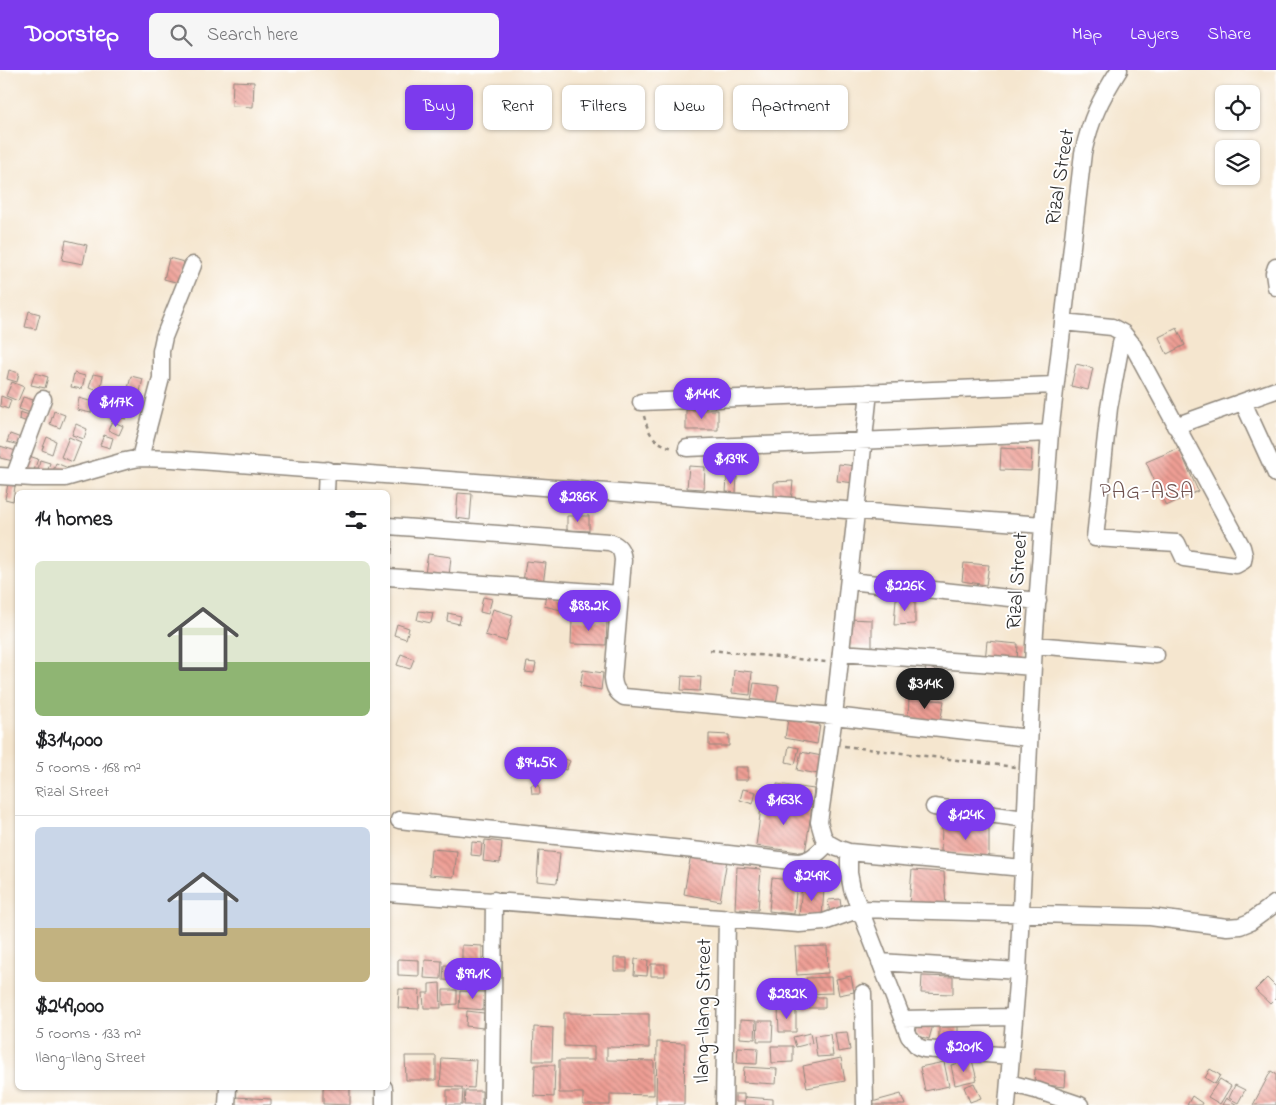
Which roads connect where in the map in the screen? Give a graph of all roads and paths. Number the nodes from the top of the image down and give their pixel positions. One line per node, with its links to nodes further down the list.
1 (1120, 70): 5 (street, Rizal Street)
2 (193, 265): 17 (street)
3 (1276, 267): 4 (street)
4 (1276, 287)
5 (1063, 322): 6 (street); 7 (street, Rizal Street)
6 (1122, 333): 13 (street); 13 (street)
7 (1055, 385): 9 (street); 14 (street, Rizal Street)
8 (1276, 390): 12 (street)
9 (869, 392): 11 (street); 15 (street)
10 (43, 399): 20 (street)
11 (641, 402): 16 (path)
12 (1243, 402): 13 (street); 19 (street)
13 (1175, 426)
14 (1050, 433): 15 (street); 23 (street, Rizal Street)
15 (864, 441): 16 (street); 22 (street)
16 (687, 448)
17 (140, 458): 18 (street); 20 (street)
18 (327, 470): 21 (street); 22 (street)
19 (1276, 474)
20 (7, 476)
21 (326, 490)
22 (856, 512): 23 (street); 26 (street)
23 (1043, 525): 28 (street, Rizal Street)
24 (390, 526): 27 (street)
25 (390, 577): 27 (street)
26 (849, 581): 28 (street); 32 (street)
27 (620, 594): 34 (street)
28 (1038, 601): 29 (street, Rizal Street)
29 (1034, 645): 31 (street); 33 (street, Rizal Street)
30 (710, 650): 32 (path)
31 (1156, 655)
32 (841, 658): 33 (street); 34 (street)
33 (1033, 667): 35 (street, Rizal Street)
34 (834, 716): 35 (street); 36 (street)
35 (1030, 738): 37 (street, Rizal Street)
36 (830, 745): 37 (path); 41 (street)
37 (1028, 768): 39 (street, Rizal Street)
38 (934, 807): 39 (street)
39 (1026, 819): 43 (street, Rizal Street)
40 (399, 820): 41 (street)
41 (828, 843): 42 (street)
42 (849, 852): 43 (street); 47 (street)
43 (1023, 868): 48 (street, Rizal Street)
44 (390, 894): 45 (street)
45 (494, 900): 49 (street); 61 (street)
46 (1276, 904): 48 (street)
47 (860, 909): 48 (street); 49 (street); 50 (street)
48 (1021, 915): 51 (street, Rizal Street)
49 (727, 918): 62 (street, Ilang-Ilang Street)
50 (880, 962): 51 (street); 54 (street)
51 (1018, 971): 53 (street, Rizal Street)
52 (863, 993): 63 (street)
53 (1014, 1017): 54 (street); 55 (street, Rizal Street)
54 (902, 1018): 55 (street)
55 (1011, 1056): 56 (street, Rizal Street)
56 (1009, 1083): 64 (street, Rizal Street); 65 (street)
57 (228, 1090): 59 (street)
58 (384, 1090): 60 (street)
59 (227, 1105)
60 (384, 1105)
61 (492, 1105)
62 (724, 1105)
63 (865, 1105)
64 (1007, 1105)
65 (1080, 1105)

